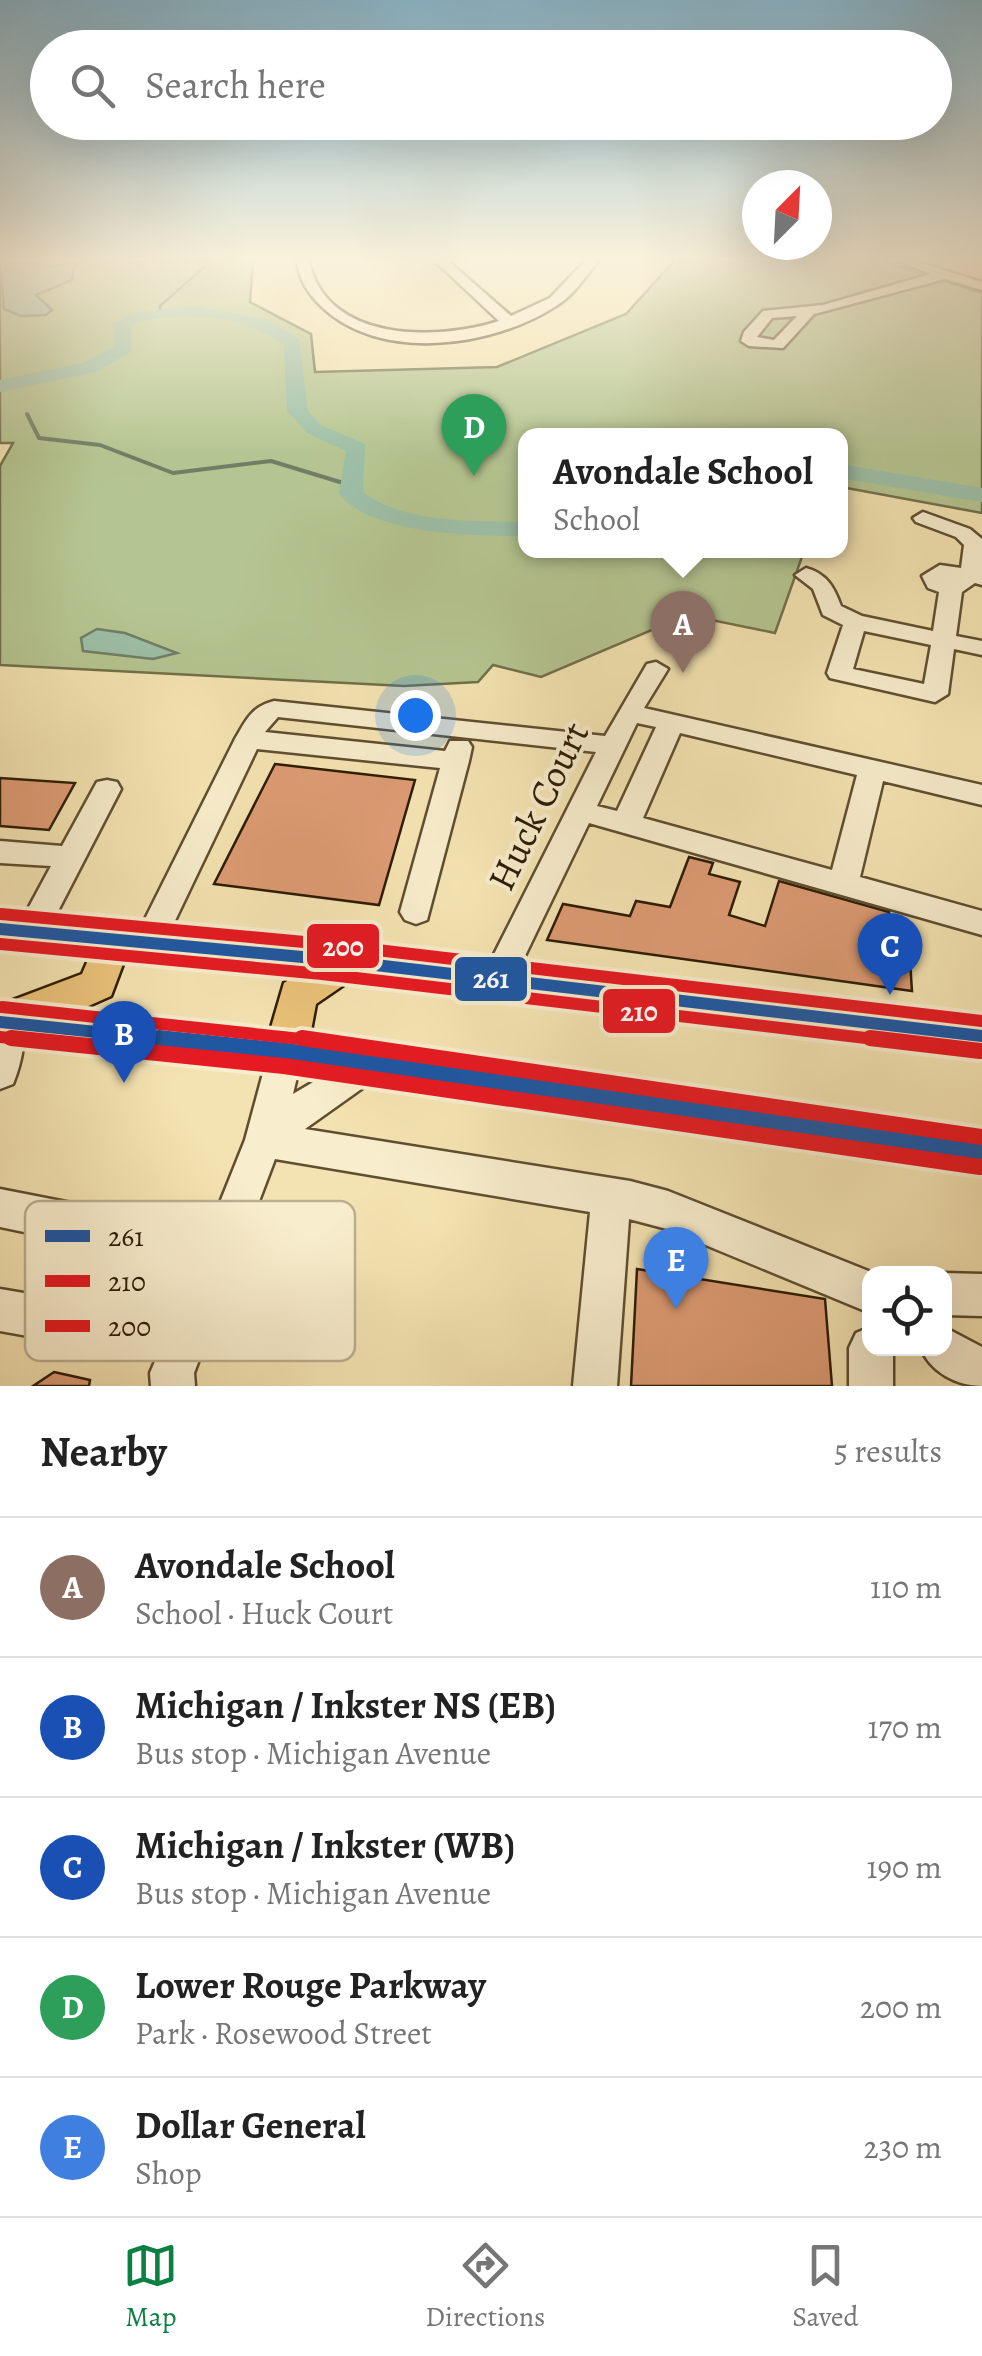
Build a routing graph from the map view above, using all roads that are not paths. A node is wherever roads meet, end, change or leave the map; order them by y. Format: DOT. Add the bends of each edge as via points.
graph roads {
  1 [pos="358,326"];
  2 [pos="481,326"];
  3 [pos="923,518"];
  4 [pos="806,575"];
  5 [pos="968,581"];
  6 [pos="855,622"];
  7 [pos="942,640"];
  8 [pos="982,648"];
  9 [pos="656,669"];
  10 [pos="628,713"];
  11 [pos="671,723"];
  12 [pos="464,728"];
  13 [pos="248,738"];
  14 [pos="613,745"];
  15 [pos="456,761"];
  16 [pos="872,770"];
  17 [pos="108,789"];
  18 [pos="982,795"];
  19 [pos="580,811"];
  20 [pos="626,824"];
  21 [pos="0,852"];
  22 [pos="72,857"];
  23 [pos="843,884"];
  24 [pos="416,912"];
  25 [pos="982,923"];
  26 [pos="16,930"];
  27 [pos="77,934"];
  28 [pos="150,941"];
  29 [pos="347,962"];
  30 [pos="497,980"];
  31 [pos="2,1025"];
  32 [pos="982,1036"];
  33 [pos="286,1051"];
  34 [pos="369,1064"];
  35 [pos="0,1074"];
  36 [pos="264,1140"];
  37 [pos="982,1152"];
  38 [pos="611,1197"];
  39 [pos="240,1201"];
  40 [pos="0,1208"];
  41 [pos="25,1213"];
  42 [pos="862,1289"];
  43 [pos="952,1294"];
  44 [pos="982,1295"];
  45 [pos="0,1310"];
  46 [pos="25,1314"];
  47 [pos="952,1354"];
  48 [pos="871,1356"];
  49 [pos="177,1361"];
  50 [pos="982,1372"];
  51 [pos="174,1386"];
  52 [pos="595,1386"];
  53 [pos="871,1386"];
  1 -- 2 [label="street" via="424,338"];
  3 -- 5 [label="street" via="974,540"];
  4 -- 6 [label="street" via="823,586 831,610"];
  5 -- 7 [label="street"];
  6 -- 7 [label="street"];
  6 -- 7 [label="street" via="839,673 934,694"];
  7 -- 8 [label="street"];
  9 -- 10 [label="street, Huck Court"];
  10 -- 11 [label="street"];
  10 -- 14 [label="street, Huck Court"];
  11 -- 16 [label="street"];
  11 -- 20 [label="street"];
  12 -- 13 [label="street" via="274,709 258,718"];
  12 -- 14 [label="street"];
  12 -- 15 [label="street"];
  13 -- 15 [label="street"];
  13 -- 28 [label="street"];
  14 -- 19 [label="street, Huck Court"];
  15 -- 24 [label="street"];
  16 -- 18 [label="street"];
  16 -- 23 [label="street"];
  17 -- 22 [label="street"];
  19 -- 20 [label="street"];
  19 -- 30 [label="street, Huck Court"];
  20 -- 23 [label="street"];
  21 -- 22 [label="street"];
  22 -- 26 [label="street"];
  23 -- 25 [label="street"];
  26 -- 27 [label="main road"];
  27 -- 28 [label="main road"];
  27 -- 31 [label="main road" via="108,959 96,984"];
  28 -- 29 [label="main road"];
  29 -- 30 [label="main road"];
  29 -- 33 [label="main road" via="298,995"];
  30 -- 32 [label="main road"];
  31 -- 33 [label="main road"];
  31 -- 35 [label="street"];
  33 -- 34 [label="main road"];
  33 -- 36 [label="street"];
  34 -- 36 [label="street"];
  34 -- 37 [label="main road"];
  36 -- 38 [label="street"];
  36 -- 39 [label="street"];
  38 -- 42 [label="street" via="668,1210"];
  38 -- 52 [label="street"];
  40 -- 41 [label="street"];
  43 -- 44 [label="street"];
  45 -- 46 [label="street"];
  47 -- 50 [label="street"];
  48 -- 53 [label="street"];
  49 -- 51 [label="street"];
}
